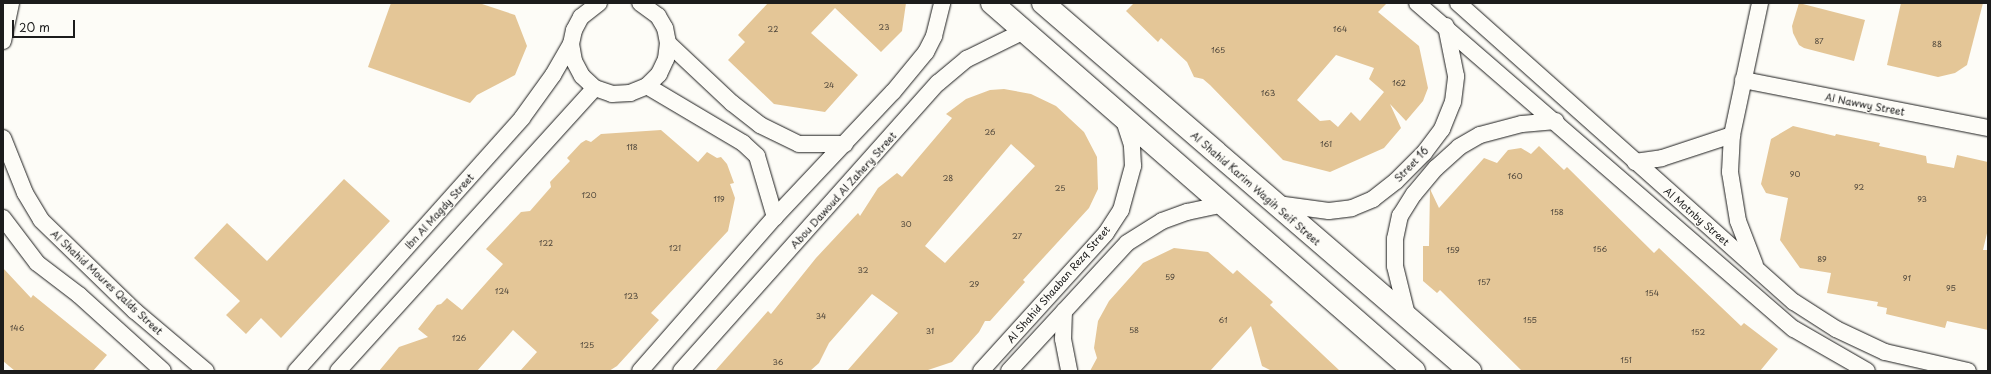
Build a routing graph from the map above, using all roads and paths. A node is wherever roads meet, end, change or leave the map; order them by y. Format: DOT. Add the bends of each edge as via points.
graph roads {
  1 [pos="11,3"];
  2 [pos="942,3"];
  3 [pos="992,3"];
  4 [pos="1043,3"];
  5 [pos="1417,3"];
  6 [pos="1458,3"];
  7 [pos="1760,3"];
  8 [pos="594,4"];
  9 [pos="644,4"];
  10 [pos="1446,26"];
  11 [pos="1024,32"];
  12 [pos="3,41"];
  13 [pos="668,43"];
  14 [pos="572,44"];
  15 [pos="1743,80"];
  16 [pos="647,86"];
  17 [pos="595,88"];
  18 [pos="1124,121"];
  19 [pos="1556,121"];
  20 [pos="1988,128"];
  21 [pos="1732,135"];
  22 [pos="3,138"];
  23 [pos="845,144"];
  24 [pos="1635,162"];
  25 [pos="1274,203"];
  26 [pos="1224,204"];
  27 [pos="775,217"];
  28 [pos="3,218"];
  29 [pos="1757,269"];
  30 [pos="1064,311"];
  31 [pos="1408,319"];
  32 [pos="997,353"];
  33 [pos="1012,368"];
  34 [pos="163,371"];
  35 [pos="206,371"];
  36 [pos="296,371"];
  37 [pos="338,371"];
  38 [pos="640,371"];
  39 [pos="681,371"];
  40 [pos="981,371"];
  41 [pos="1069,371"];
  42 [pos="1414,371"];
  43 [pos="1470,371"];
  44 [pos="1867,371"];
  45 [pos="1968,371"];
  1 -- 12 [label="street"];
  2 -- 23 [label="street" via="934,36 926,52"];
  3 -- 11 [label="street"];
  4 -- 25 [label="street, Al Shahid Karim Wagih Seif Street"];
  5 -- 10 [label="street"];
  6 -- 24 [label="street, Al Motnby Street"];
  7 -- 15 [label="street"];
  8 -- 14 [label="street, Ibn Al Magdy Street" via="581,17"];
  9 -- 13 [label="street" via="658,16 665,28"];
  10 -- 19 [label="street"];
  10 -- 25 [label="street, Street 16" via="1456,76 1453,102 1442,129 1424,153 1396,181 1373,199 1352,208 1329,212"];
  11 -- 18 [label="street"];
  11 -- 39 [label="street, Abou Dawoud Al Zahery Street" via="967,59 938,83"];
  13 -- 16 [label="street" via="666,59 659,74"];
  13 -- 23 [label="street" via="732,103 760,125 799,144"];
  14 -- 17 [label="street" via="574,61 582,76"];
  14 -- 36 [label="street, Ibn Al Magdy Street" via="522,118"];
  15 -- 20 [label="street, Al Nawwy Street"];
  15 -- 21 [label="street"];
  16 -- 17 [label="street" via="630,93 612,94"];
  16 -- 27 [label="street" via="743,142 756,156"];
  17 -- 37 [label="street"];
  18 -- 26 [label="street"];
  18 -- 32 [label="street, Al Shahid Shaaban Rezq Street" via="1132,145 1133,166 1121,210 1106,233"];
  19 -- 31 [label="street, Street 16" via="1522,124 1480,135 1453,152 1414,194 1400,216 1395,239 1395,266"];
  19 -- 44 [label="street" via="1794,329"];
  21 -- 24 [label="street" via="1669,156"];
  21 -- 29 [label="street" via="1730,172 1733,197 1746,244"];
  22 -- 35 [label="street, Al Shahid Moures Qalds Street" via="24,193 41,220 135,311"];
  23 -- 27 [label="street"];
  24 -- 29 [label="street, Al Motnby Street"];
  25 -- 31 [label="street, Al Shahid Karim Wagih Seif Street"];
  26 -- 30 [label="street, Al Shahid Shaaban Rezq Street" via="1187,212 1143,231 1112,258"];
  26 -- 42 [label="street"];
  27 -- 38 [label="street"];
  28 -- 34 [label="street" via="37,263 79,295"];
  29 -- 45 [label="street, Al Motnby Street" via="1794,302 1859,340 1913,360"];
  30 -- 33 [label="street, Al Shahid Shaaban Rezq Street"];
  30 -- 41 [label="street" via="1063,339"];
  31 -- 43 [label="street, Al Shahid Karim Wagih Seif Street"];
  32 -- 33 [label="street"];
  32 -- 40 [label="street, Al Shahid Shaaban Rezq Street"];
}
